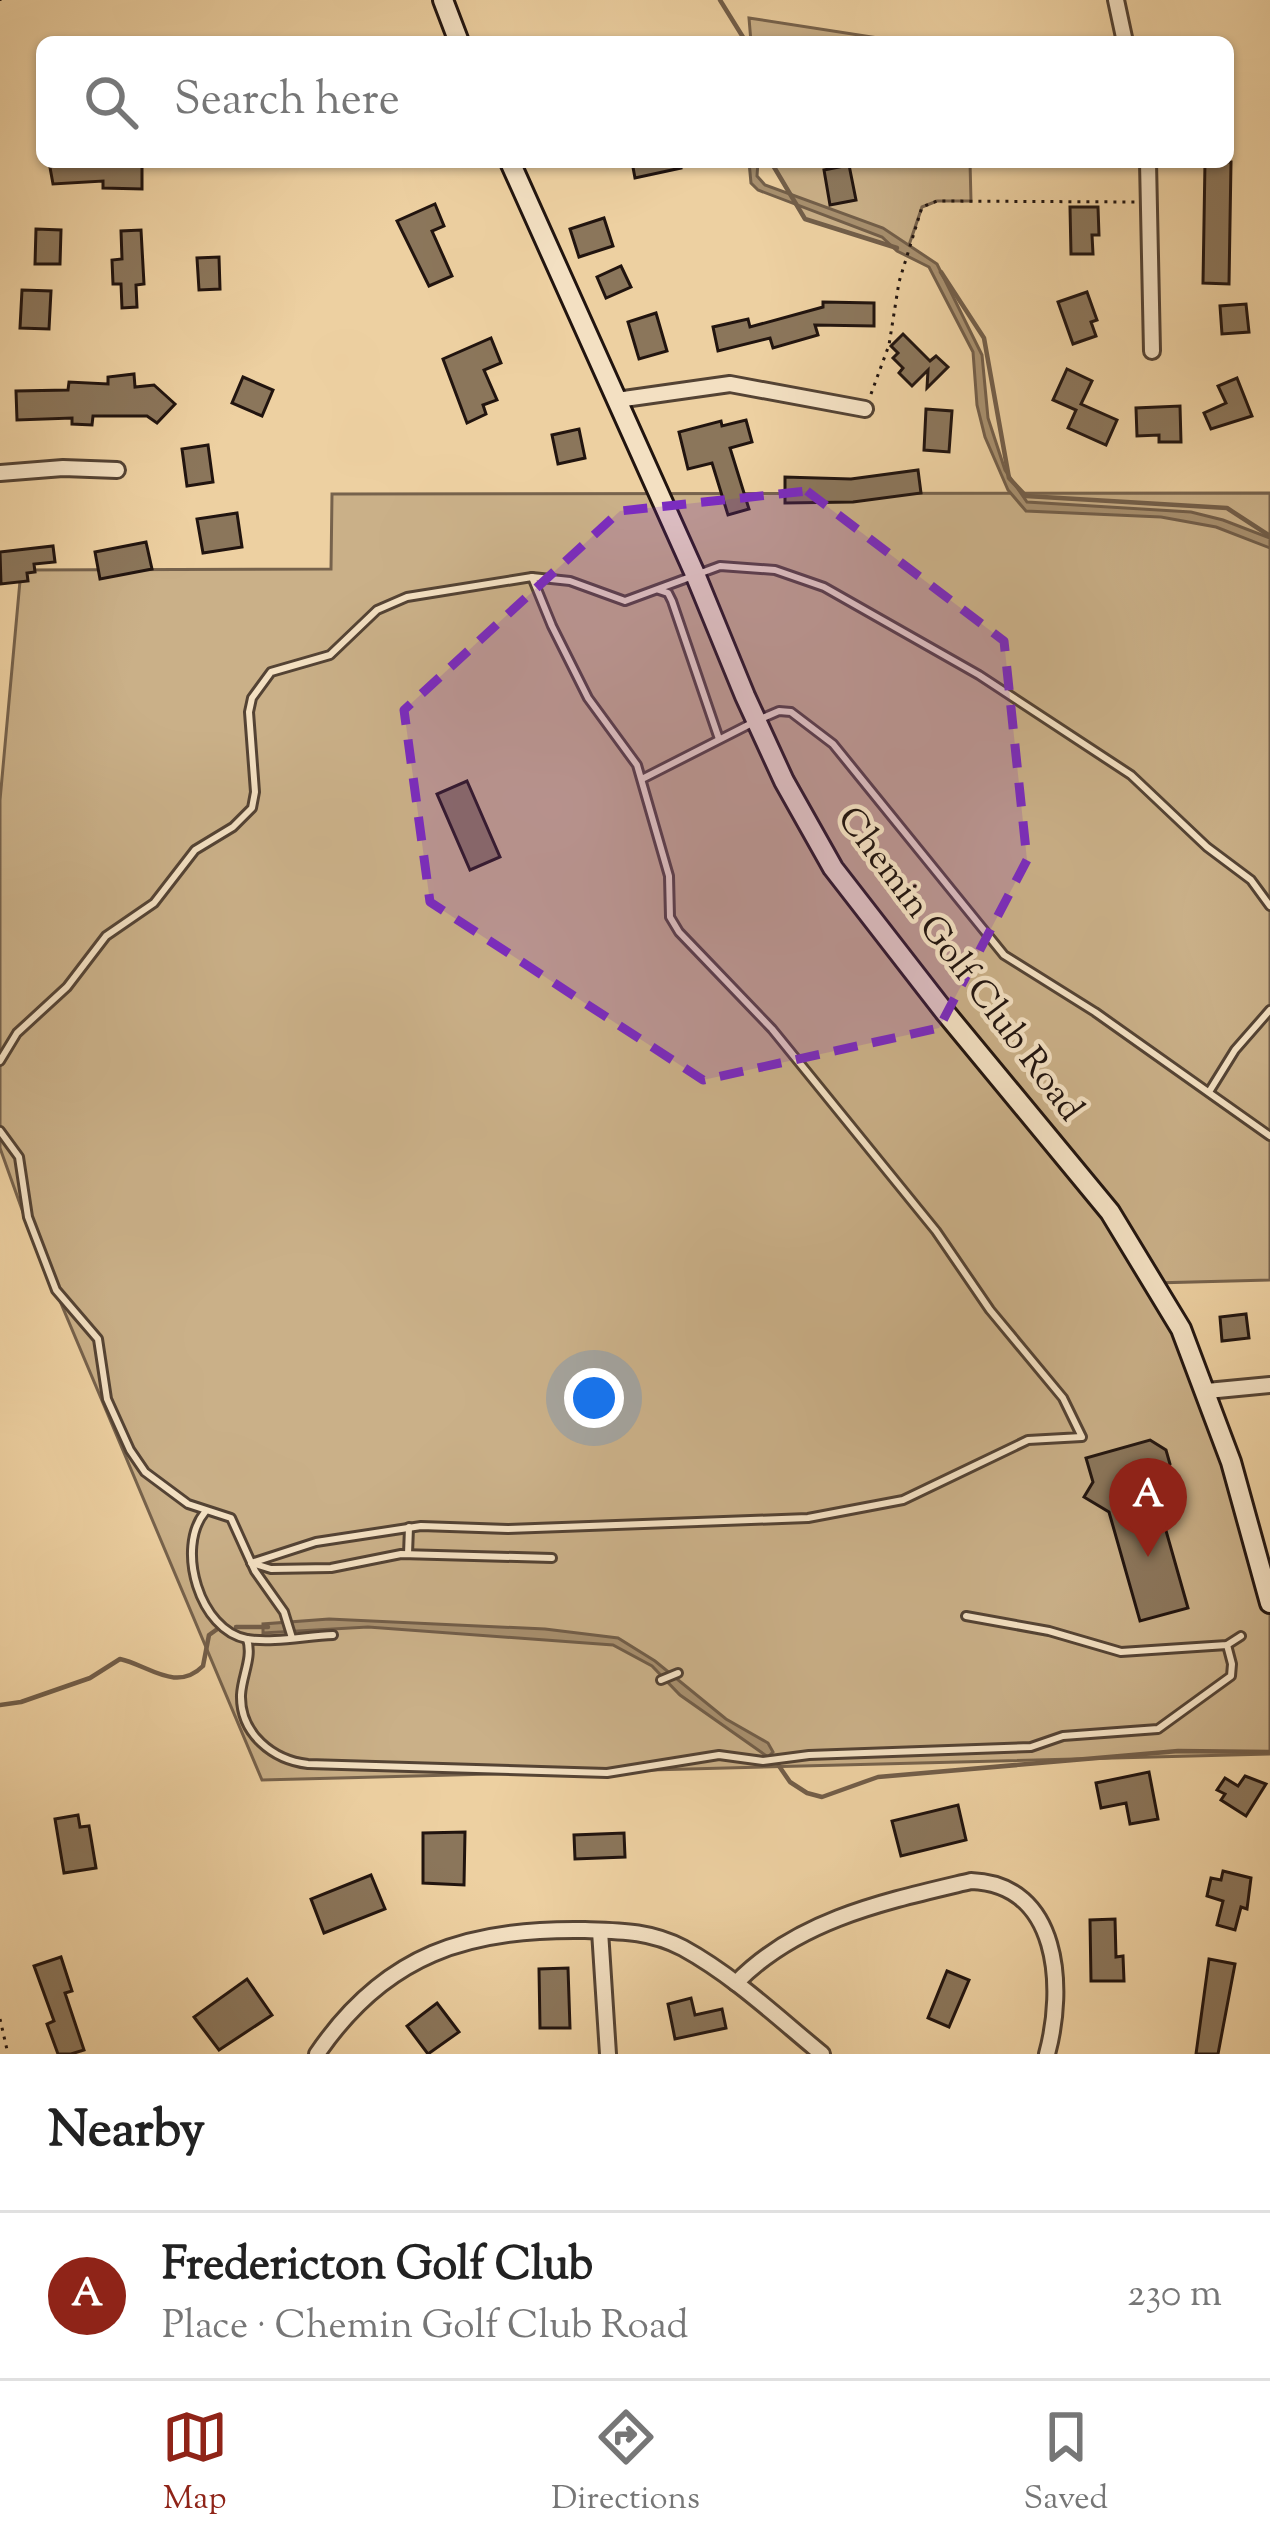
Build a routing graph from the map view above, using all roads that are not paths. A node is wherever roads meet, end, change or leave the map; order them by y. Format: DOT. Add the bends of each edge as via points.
graph roads {
  1 [pos="443,0"];
  2 [pos="1116,0"];
  3 [pos="457,36"];
  4 [pos="1124,36"];
  5 [pos="513,168"];
  6 [pos="1148,168"];
  7 [pos="1152,351"];
  8 [pos="617,400"];
  9 [pos="865,409"];
  10 [pos="117,470"];
  11 [pos="0,473"];
  12 [pos="695,574"];
  13 [pos="532,577"];
  14 [pos="659,590"];
  15 [pos="757,721"];
  16 [pos="719,739"];
  17 [pos="640,780"];
  18 [pos="1270,905"];
  19 [pos="1270,1010"];
  20 [pos="0,1061"];
  21 [pos="1209,1092"];
  22 [pos="0,1131"];
  23 [pos="1270,1136"];
  24 [pos="1270,1384"];
  25 [pos="1207,1390"];
  26 [pos="205,1512"];
  27 [pos="409,1528"];
  28 [pos="408,1555"];
  29 [pos="552,1558"];
  30 [pos="251,1563"];
  31 [pos="1270,1601"];
  32 [pos="966,1616"];
  33 [pos="292,1636"];
  34 [pos="333,1636"];
  35 [pos="1241,1636"];
  36 [pos="247,1639"];
  37 [pos="1227,1645"];
  38 [pos="678,1672"];
  39 [pos="662,1680"];
  40 [pos="600,1931"];
  41 [pos="736,1983"];
  42 [pos="317,2054"];
  43 [pos="608,2054"];
  44 [pos="821,2054"];
  45 [pos="1047,2054"];
  1 -- 3 [label="street"];
  2 -- 4 [label="street"];
  5 -- 8 [label="street, Chemin Golf Club Road"];
  6 -- 7 [label="street"];
  8 -- 9 [label="street" via="730,384"];
  8 -- 12 [label="street, Chemin Golf Club Road"];
  10 -- 11 [label="street"];
  12 -- 14 [label="lane"];
  12 -- 15 [label="street, Chemin Golf Club Road"];
  12 -- 18 [label="lane" via="720,566 775,570 902,629 1131,775"];
  13 -- 14 [label="lane" via="570,581 617,600"];
  13 -- 17 [label="lane" via="568,662"];
  13 -- 20 [label="lane" via="393,602 330,655 271,672 248,712 252,808 195,850 154,903 106,936"];
  14 -- 16 [label="lane" via="672,601"];
  15 -- 16 [label="lane"];
  15 -- 21 [label="lane" via="785,711 822,733 1004,955"];
  15 -- 25 [label="street, Chemin Golf Club Road" via="833,868 1110,1212 1181,1329"];
  16 -- 17 [label="lane"];
  17 -- 27 [label="lane" via="679,932 772,1029 936,1231 1064,1399 1082,1437 1028,1440 903,1500 824,1516"];
  19 -- 21 [label="lane"];
  21 -- 23 [label="lane"];
  22 -- 26 [label="lane" via="19,1156 28,1217 56,1290 98,1339 107,1399 130,1450 145,1472"];
  24 -- 25 [label="street"];
  25 -- 31 [label="street, Chemin Golf Club Road"];
  26 -- 30 [label="lane" via="231,1518"];
  26 -- 36 [label="lane" via="191,1534 197,1589 225,1626"];
  27 -- 28 [label="lane"];
  27 -- 30 [label="lane" via="316,1542"];
  28 -- 29 [label="lane"];
  28 -- 30 [label="lane" via="332,1568"];
  30 -- 33 [label="lane"];
  32 -- 37 [label="lane" via="1120,1652"];
  33 -- 34 [label="lane"];
  33 -- 36 [label="lane"];
  35 -- 37 [label="lane"];
  36 -- 37 [label="lane" via="244,1714 281,1758 608,1774 707,1756 763,1761 1031,1747 1073,1735 1148,1732 1231,1676"];
  38 -- 39 [label="lane"];
  40 -- 41 [label="street" via="628,1929 681,1947"];
  40 -- 42 [label="street" via="497,1934 424,1956 392,1973"];
  40 -- 43 [label="street"];
  41 -- 44 [label="street"];
  41 -- 45 [label="street" via="758,1960 824,1922 993,1881 1029,1904 1050,1946 1057,2003"];
}
